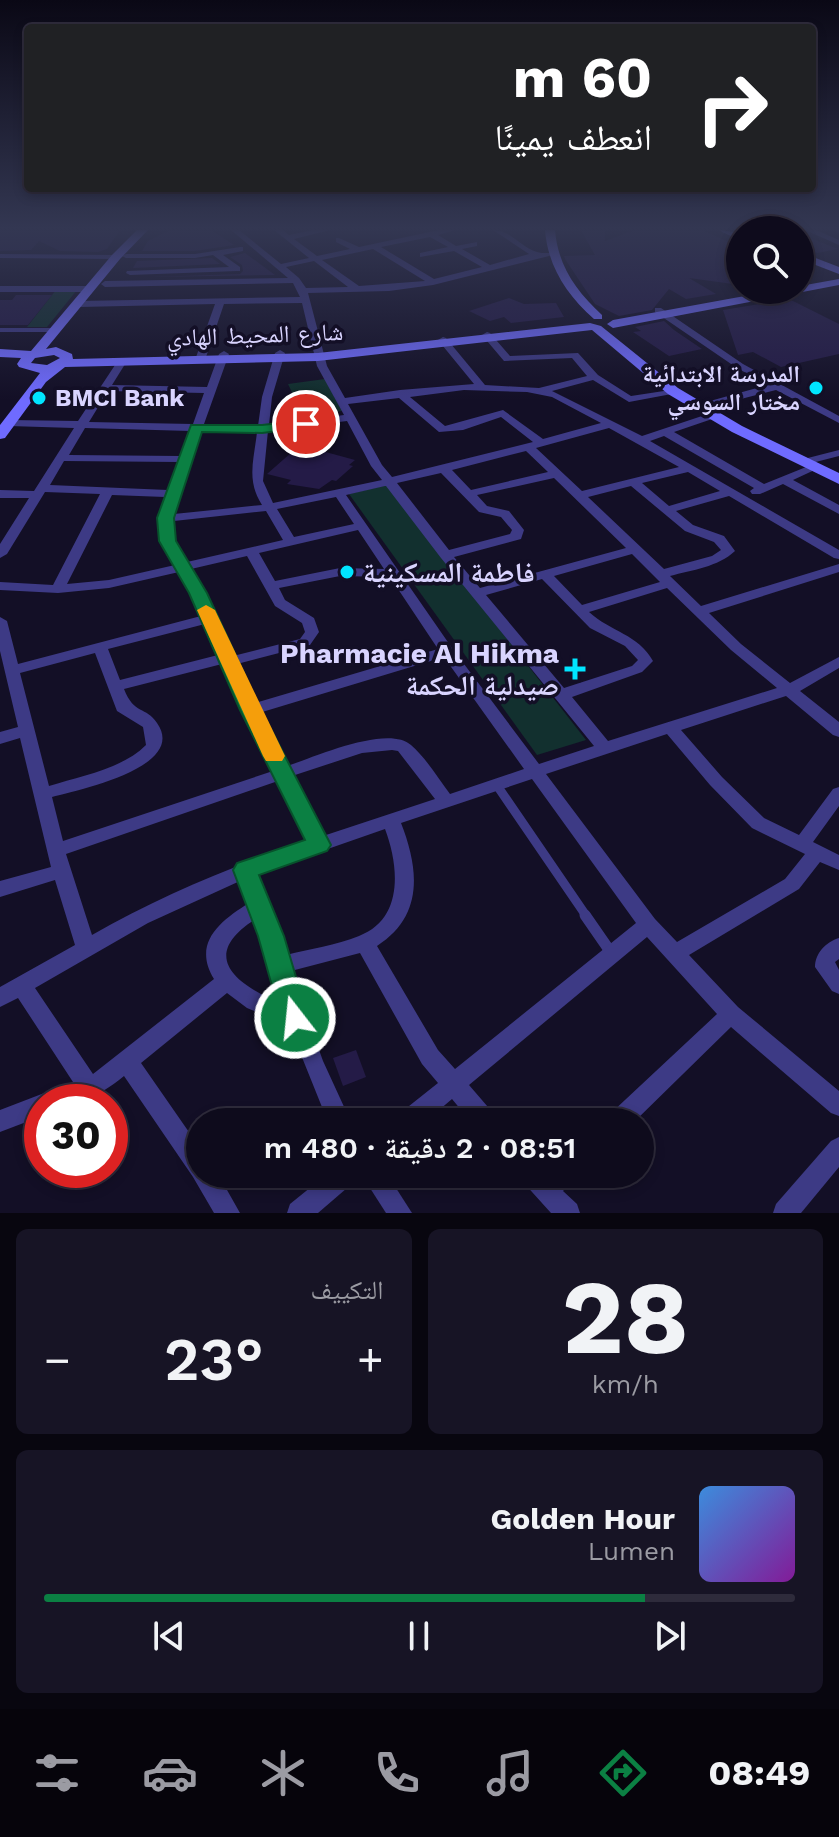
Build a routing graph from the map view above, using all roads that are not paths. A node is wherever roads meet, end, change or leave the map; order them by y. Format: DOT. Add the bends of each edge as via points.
graph roads {
  1 [pos="92,287"];
  2 [pos="102,287"];
  3 [pos="299,287"];
  4 [pos="354,287"];
  5 [pos="390,287"];
  6 [pos="561,287"];
  7 [pos="814,288"];
  8 [pos="0,289"];
  9 [pos="90,289"];
  10 [pos="839,289"];
  11 [pos="358,290"];
  12 [pos="303,296"];
  13 [pos="726,298"];
  14 [pos="726,300"];
  15 [pos="221,301"];
  16 [pos="85,304"];
  17 [pos="662,312"];
  18 [pos="598,323"];
  19 [pos="0,330"];
  20 [pos="57,330"];
  21 [pos="488,337"];
  22 [pos="445,342"];
  23 [pos="318,354"];
  24 [pos="0,356"];
  25 [pos="279,356"];
  26 [pos="202,357"];
  27 [pos="223,357"];
  28 [pos="30,359"];
  29 [pos="62,360"];
  30 [pos="122,361"];
  31 [pos="594,377"];
  32 [pos="481,386"];
  33 [pos="777,386"];
  34 [pos="103,388"];
  35 [pos="210,390"];
  36 [pos="541,391"];
  37 [pos="673,391"];
  38 [pos="400,393"];
  39 [pos="340,402"];
  40 [pos="714,409"];
  41 [pos="349,418"];
  42 [pos="839,420"];
  43 [pos="3,424"];
  44 [pos="611,424"];
  45 [pos="81,425"];
  46 [pos="196,428"];
  47 [pos="262,429"];
  48 [pos="665,432"];
  49 [pos="641,440"];
  50 [pos="535,445"];
  51 [pos="839,453"];
  52 [pos="59,458"];
  53 [pos="184,459"];
  54 [pos="812,463"];
  55 [pos="443,468"];
  56 [pos="689,468"];
  57 [pos="839,468"];
  58 [pos="556,474"];
  59 [pos="783,479"];
  60 [pos="839,479"];
  61 [pos="388,482"];
  62 [pos="633,482"];
  63 [pos="763,488"];
  64 [pos="39,491"];
  65 [pos="108,491"];
  66 [pos="339,493"];
  67 [pos="0,494"];
  68 [pos="172,494"];
  69 [pos="467,494"];
  70 [pos="734,495"];
  71 [pos="578,496"];
  72 [pos="269,509"];
  73 [pos="667,510"];
  74 [pos="839,510"];
  75 [pos="165,518"];
  76 [pos="360,526"];
  77 [pos="291,542"];
  78 [pos="636,549"];
  79 [pos="251,551"];
  80 [pos="0,554"];
  81 [pos="446,555"];
  82 [pos="839,555"];
  83 [pos="180,566"];
  84 [pos="839,568"];
  85 [pos="393,573"];
  86 [pos="544,574"];
  87 [pos="666,578"];
  88 [pos="0,586"];
  89 [pos="270,586"];
  90 [pos="58,589"];
  91 [pos="477,593"];
  92 [pos="581,610"];
  93 [pos="699,611"];
  94 [pos="210,618"];
  95 [pos="0,621"];
  96 [pos="100,647"];
  97 [pos="447,651"];
  98 [pos="227,660"];
  99 [pos="837,665"];
  100 [pos="12,670"];
  101 [pos="115,686"];
  102 [pos="791,689"];
  103 [pos="561,695"];
  104 [pos="250,710"];
  105 [pos="670,727"];
  106 [pos="25,731"];
  107 [pos="839,731"];
  108 [pos="0,738"];
  109 [pos="605,748"];
  110 [pos="536,771"];
  111 [pos="282,774"];
  112 [pos="496,784"];
  113 [pos="839,793"];
  114 [pos="42,794"];
  115 [pos="447,802"];
  116 [pos="391,820"];
  117 [pos="319,845"];
  118 [pos="810,848"];
  119 [pos="56,850"];
  120 [pos="839,863"];
  121 [pos="245,870"];
  122 [pos="61,871"];
  123 [pos="0,889"];
  124 [pos="260,906"];
  125 [pos="648,925"];
  126 [pos="365,943"];
  127 [pos="839,946"];
  128 [pos="86,948"];
  129 [pos="674,954"];
  130 [pos="613,955"];
  131 [pos="280,965"];
  132 [pos="228,980"];
  133 [pos="21,985"];
  134 [pos="839,985"];
  135 [pos="0,998"];
  136 [pos="731,1014"];
  137 [pos="295,1018"];
  138 [pos="127,1061"];
  139 [pos="87,1084"];
  140 [pos="93,1084"];
  141 [pos="453,1084"];
  142 [pos="836,1097"];
  143 [pos="334,1108"];
  144 [pos="424,1108"];
  145 [pos="474,1108"];
  146 [pos="633,1108"];
  147 [pos="24,1112"];
  148 [pos="0,1121"];
  149 [pos="186,1147"];
  150 [pos="839,1149"];
  151 [pos="213,1188"];
  152 [pos="329,1188"];
  153 [pos="383,1188"];
  154 [pos="552,1188"];
  155 [pos="228,1213"];
  156 [pos="299,1213"];
  157 [pos="400,1213"];
  158 [pos="568,1213"];
  159 [pos="785,1213"];
  1 -- 9 [label="street"];
  2 -- 16 [label="street"];
  3 -- 12 [label="street"];
  4 -- 11 [label="street"];
  5 -- 11 [label="street"];
  6 -- 18 [label="street"];
  7 -- 10 [label="street"];
  8 -- 9 [label="street"];
  9 -- 16 [label="street"];
  11 -- 12 [label="street"];
  12 -- 15 [label="street"];
  12 -- 23 [label="street"];
  13 -- 17 [label="street, شارع المحيط الهادي"];
  14 -- 17 [label="street, شارع المحيط الهادي"];
  15 -- 16 [label="street"];
  15 -- 26 [label="street"];
  16 -- 20 [label="street"];
  16 -- 29 [label="street" via="63,342"];
  17 -- 18 [label="street, شارع المحيط الهادي"];
  17 -- 33 [label="street"];
  18 -- 21 [label="street, شارع المحيط الهادي"];
  18 -- 37 [label="street"];
  18 -- 40 [label="street"];
  19 -- 20 [label="lane"];
  20 -- 28 [label="street"];
  21 -- 22 [label="street, شارع المحيط الهادي"];
  21 -- 31 [label="street" via="503,357 512,360 575,355"];
  22 -- 23 [label="street, شارع المحيط الهادي"];
  22 -- 32 [label="street"];
  23 -- 25 [label="street, شارع المحيط الهادي"];
  23 -- 39 [label="street"];
  24 -- 28 [label="street"];
  25 -- 27 [label="street, شارع المحيط الهادي"];
  25 -- 47 [label="street"];
  26 -- 27 [label="street, شارع المحيط الهادي"];
  26 -- 29 [label="street, شارع المحيط الهادي"];
  26 -- 30 [label="street, شارع المحيط الهادي"];
  27 -- 35 [label="street"];
  28 -- 29 [label="street"];
  28 -- 43 [label="street" via="30,375"];
  29 -- 30 [label="street, شارع المحيط الهادي"];
  29 -- 43 [label="street"];
  30 -- 34 [label="street"];
  31 -- 36 [label="street"];
  31 -- 37 [label="street" via="632,400"];
  32 -- 36 [label="street"];
  32 -- 38 [label="street"];
  33 -- 40 [label="street"];
  33 -- 42 [label="street"];
  34 -- 35 [label="street"];
  34 -- 45 [label="street"];
  35 -- 46 [label="street"];
  36 -- 44 [label="street"];
  37 -- 40 [label="street"];
  38 -- 39 [label="street"];
  38 -- 50 [label="street" via="443,430 503,413"];
  39 -- 41 [label="street"];
  40 -- 48 [label="street"];
  40 -- 54 [label="street"];
  41 -- 47 [label="street"];
  41 -- 61 [label="street"];
  43 -- 45 [label="street"];
  44 -- 49 [label="street"];
  44 -- 50 [label="street"];
  45 -- 46 [label="street"];
  45 -- 52 [label="street"];
  46 -- 47 [label="street"];
  46 -- 53 [label="street"];
  47 -- 72 [label="street" via="257,481"];
  48 -- 49 [label="street"];
  48 -- 63 [label="street"];
  49 -- 56 [label="street"];
  50 -- 55 [label="street"];
  50 -- 58 [label="street"];
  51 -- 54 [label="street"];
  52 -- 53 [label="street"];
  52 -- 64 [label="street"];
  53 -- 68 [label="street"];
  54 -- 57 [label="street"];
  54 -- 59 [label="street"];
  54 -- 60 [label="street"];
  55 -- 61 [label="street"];
  55 -- 69 [label="street"];
  56 -- 62 [label="street"];
  56 -- 70 [label="street"];
  58 -- 69 [label="street"];
  58 -- 71 [label="street"];
  59 -- 63 [label="street"];
  59 -- 74 [label="street"];
  61 -- 66 [label="street"];
  61 -- 81 [label="street"];
  62 -- 71 [label="street"];
  62 -- 73 [label="street"];
  63 -- 70 [label="street"];
  64 -- 65 [label="street"];
  64 -- 67 [label="street"];
  64 -- 80 [label="street"];
  65 -- 68 [label="street"];
  65 -- 90 [label="street"];
  66 -- 72 [label="street"];
  66 -- 76 [label="street"];
  68 -- 75 [label="street"];
  69 -- 81 [label="street" via="483,509 510,519 518,533"];
  70 -- 73 [label="street"];
  70 -- 82 [label="street"];
  71 -- 78 [label="street"];
  72 -- 75 [label="street"];
  72 -- 77 [label="street"];
  73 -- 87 [label="street" via="689,528 719,539 728,551"];
  75 -- 83 [label="street"];
  76 -- 77 [label="street"];
  76 -- 85 [label="street"];
  77 -- 79 [label="street"];
  78 -- 86 [label="street"];
  78 -- 87 [label="street"];
  79 -- 83 [label="street"];
  79 -- 89 [label="street"];
  81 -- 91 [label="street"];
  83 -- 90 [label="street" via="109,584"];
  83 -- 94 [label="street"];
  84 -- 93 [label="street"];
  85 -- 89 [label="street" via="340,572"];
  85 -- 97 [label="street"];
  86 -- 91 [label="street"];
  86 -- 92 [label="street"];
  87 -- 92 [label="street"];
  87 -- 93 [label="street"];
  88 -- 90 [label="street"];
  89 -- 98 [label="street" via="285,608 309,621 310,637"];
  91 -- 103 [label="street"];
  92 -- 103 [label="street" via="603,631 627,639 646,661 637,669"];
  93 -- 102 [label="street" via="759,668"];
  94 -- 96 [label="street"];
  94 -- 98 [label="street"];
  95 -- 100 [label="street"];
  96 -- 100 [label="street"];
  96 -- 101 [label="street"];
  97 -- 104 [label="street"];
  97 -- 110 [label="street"];
  98 -- 101 [label="street"];
  98 -- 104 [label="street"];
  99 -- 102 [label="street"];
  100 -- 106 [label="street"];
  101 -- 114 [label="street" via="123,707 150,724 153,749 131,764"];
  102 -- 105 [label="street"];
  102 -- 107 [label="street"];
  103 -- 109 [label="street"];
  104 -- 111 [label="street"];
  105 -- 109 [label="street"];
  105 -- 118 [label="street" via="749,815"];
  106 -- 108 [label="street"];
  106 -- 114 [label="street"];
  109 -- 110 [label="street"];
  110 -- 112 [label="street"];
  110 -- 125 [label="street"];
  111 -- 115 [label="street" via="361,747 392,744 411,754"];
  111 -- 117 [label="street"];
  111 -- 119 [label="street"];
  112 -- 115 [label="street"];
  112 -- 130 [label="lane"];
  113 -- 118 [label="street"];
  114 -- 119 [label="street"];
  115 -- 116 [label="street"];
  116 -- 117 [label="street"];
  116 -- 126 [label="street" via="406,866 403,898 395,921"];
  117 -- 121 [label="street"];
  118 -- 120 [label="street"];
  118 -- 129 [label="street" via="792,884"];
  119 -- 122 [label="street"];
  121 -- 124 [label="street"];
  121 -- 128 [label="street"];
  122 -- 123 [label="street"];
  122 -- 128 [label="street"];
  124 -- 131 [label="street"];
  124 -- 132 [label="street" via="218,941 216,953"];
  125 -- 129 [label="street"];
  125 -- 130 [label="street"];
  126 -- 131 [label="street"];
  126 -- 141 [label="street" via="430,1057"];
  127 -- 134 [label="street" via="825,959"];
  128 -- 133 [label="street"];
  129 -- 136 [label="street"];
  130 -- 141 [label="street"];
  131 -- 137 [label="street"];
  132 -- 137 [label="street" via="256,1003"];
  132 -- 138 [label="street"];
  133 -- 135 [label="street"];
  133 -- 139 [label="street"];
  136 -- 142 [label="street"];
  136 -- 146 [label="street"];
  137 -- 143 [label="street"];
  138 -- 140 [label="street"];
  138 -- 149 [label="street"];
  141 -- 144 [label="street"];
  141 -- 145 [label="street"];
  147 -- 148 [label="street"];
  150 -- 159 [label="street"];
  151 -- 155 [label="street"];
  152 -- 156 [label="street"];
  153 -- 157 [label="street"];
  154 -- 158 [label="street"];
}
